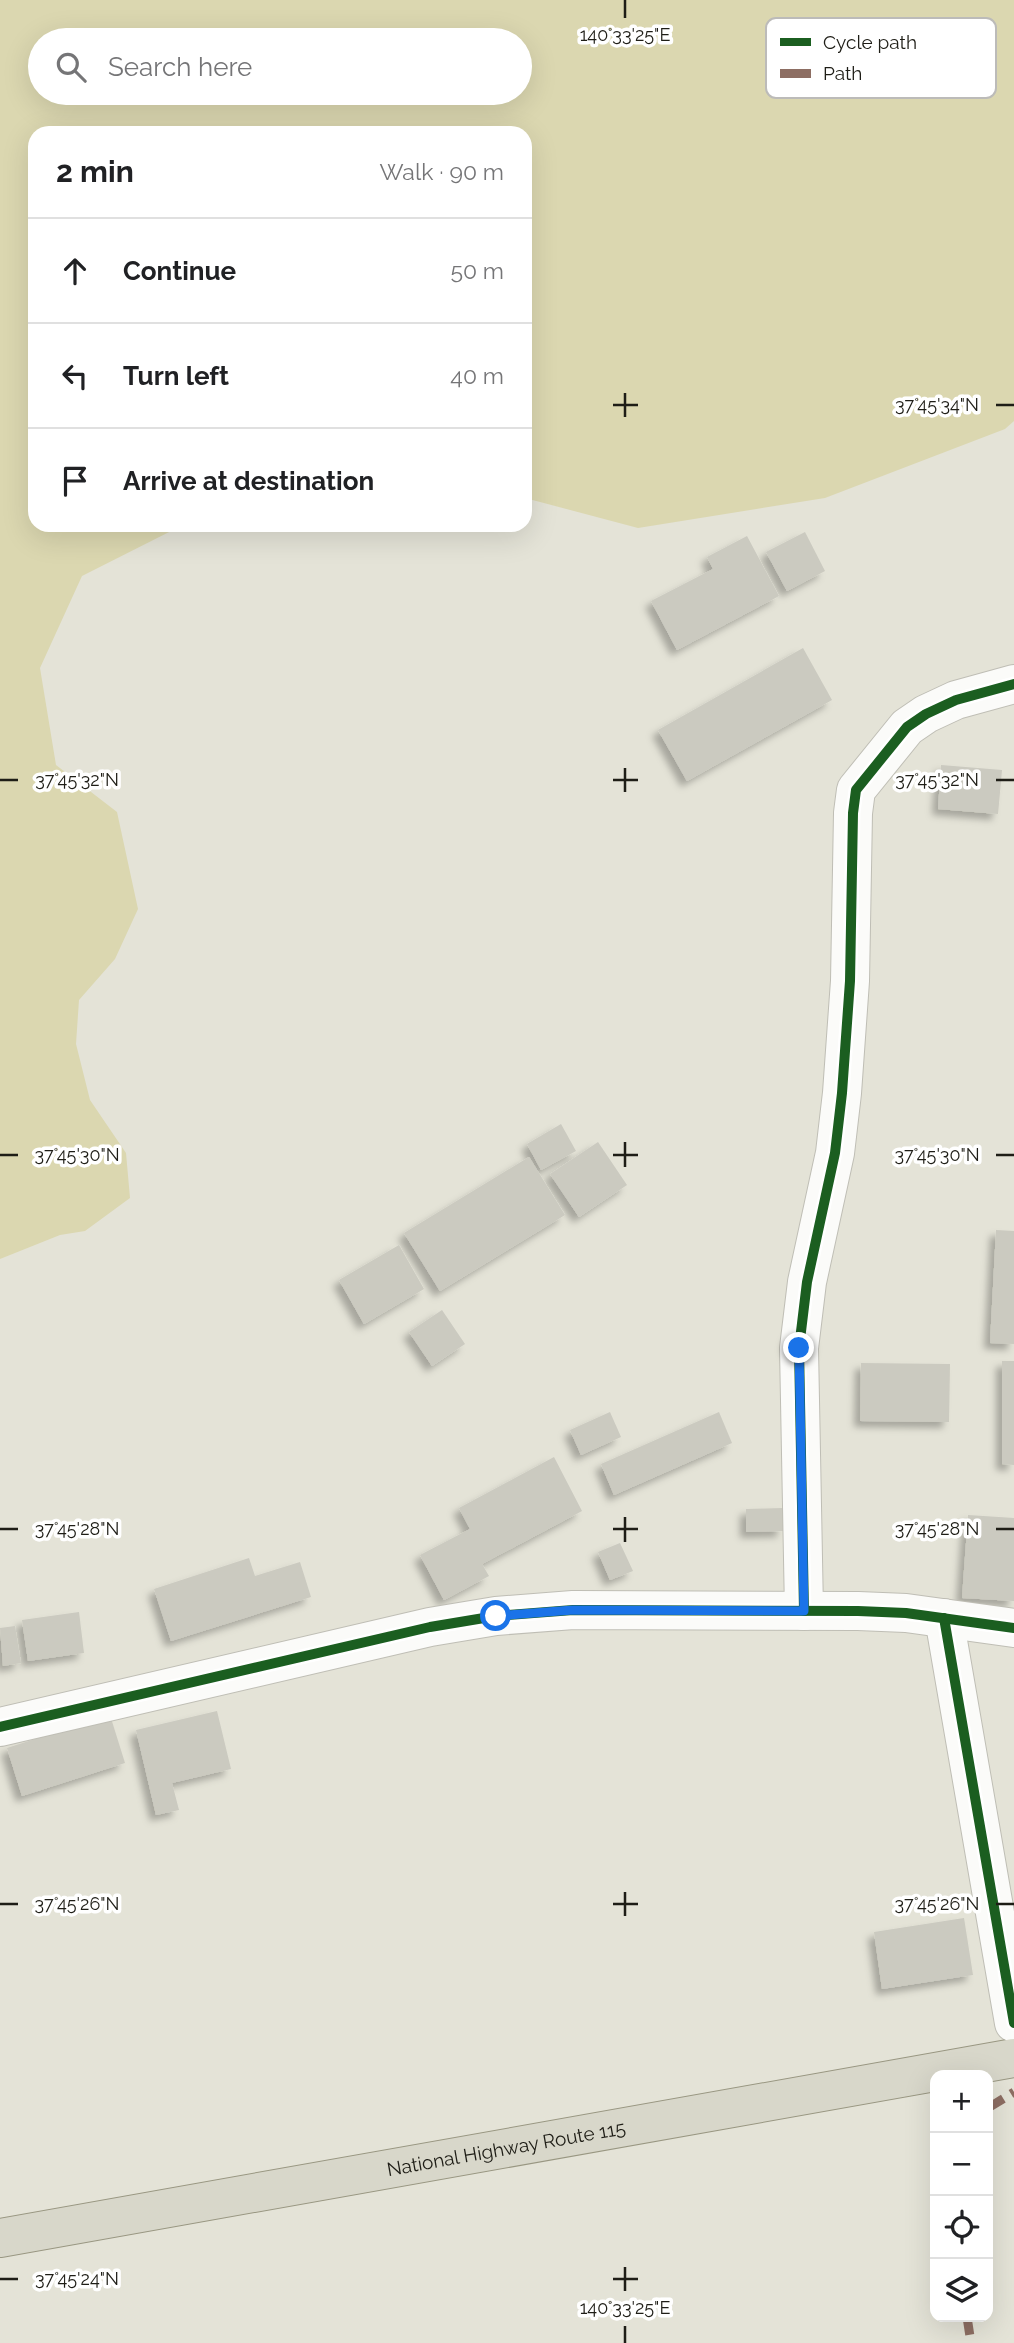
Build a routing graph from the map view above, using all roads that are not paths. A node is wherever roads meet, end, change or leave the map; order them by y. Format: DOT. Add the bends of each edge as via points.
graph roads {
  1 [pos="1014,684"];
  2 [pos="804,1611"];
  3 [pos="944,1618"];
  4 [pos="1014,1628"];
  5 [pos="0,1727"];
  6 [pos="1014,2023"];
  7 [pos="1014,2058"];
  8 [pos="0,2238"];
  1 -- 2 [label="street" via="956,700 926,714 907,727 856,790 842,1093 799,1348"];
  2 -- 3 [label="street"];
  2 -- 5 [label="street" via="573,1610 496,1616 430,1627"];
  3 -- 4 [label="street"];
  3 -- 6 [label="street"];
  7 -- 8 [label="highway, National Highway Route 115"];
}
